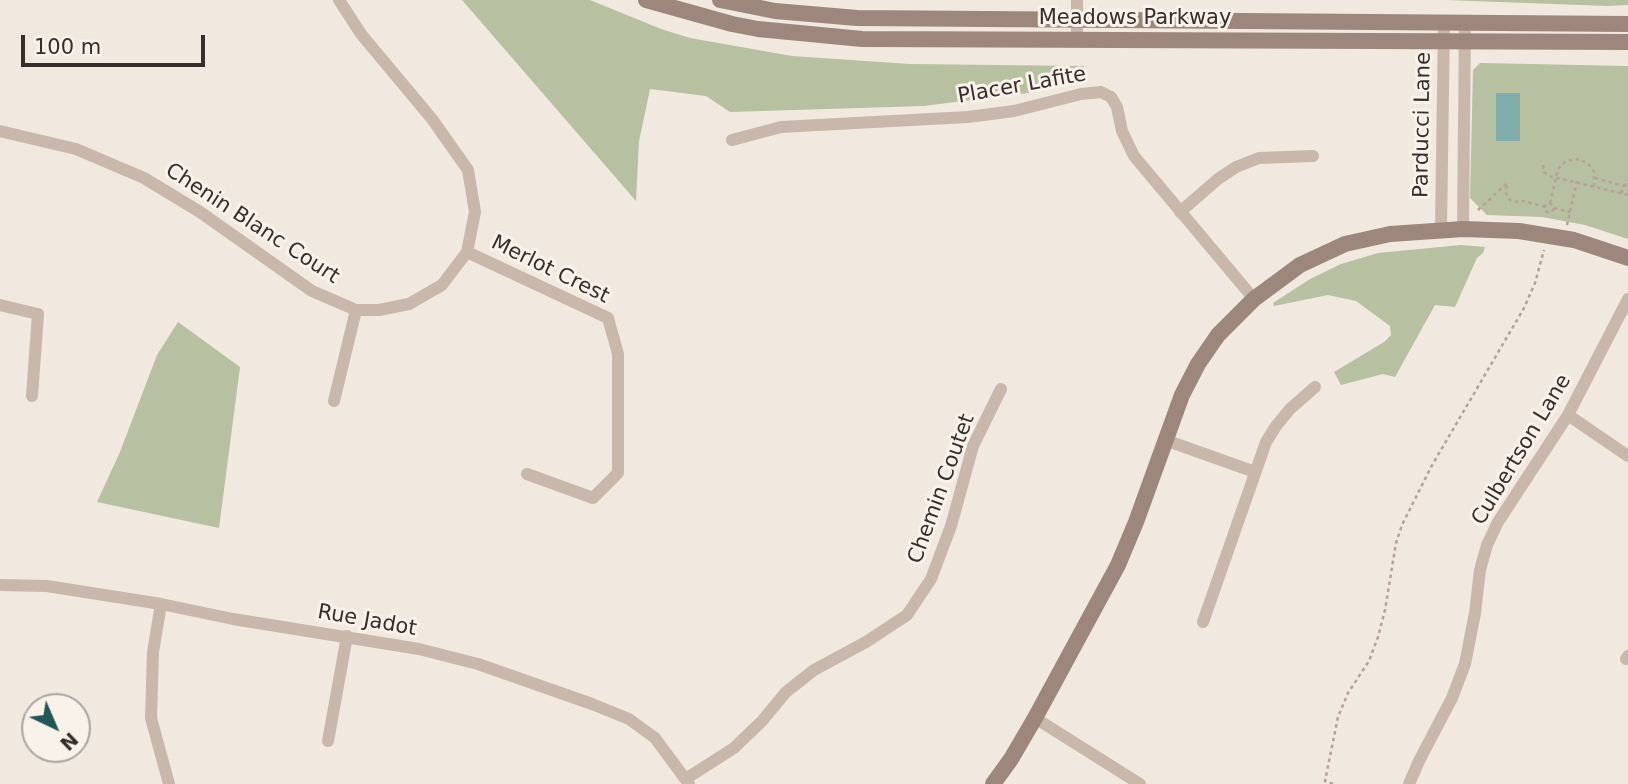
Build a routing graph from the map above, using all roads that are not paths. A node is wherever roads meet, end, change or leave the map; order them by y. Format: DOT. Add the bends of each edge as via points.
graph roads {
  1 [pos="339,0"];
  2 [pos="646,0"];
  3 [pos="720,0"];
  4 [pos="1077,0"];
  5 [pos="1078,21"];
  6 [pos="1444,22"];
  7 [pos="1465,22"];
  8 [pos="1628,24"];
  9 [pos="1077,40"];
  10 [pos="1443,41"];
  11 [pos="1465,41"];
  12 [pos="1628,42"];
  13 [pos="0,131"];
  14 [pos="732,141"];
  15 [pos="1312,156"];
  16 [pos="1180,212"];
  17 [pos="1441,229"];
  18 [pos="1463,229"];
  19 [pos="467,252"];
  20 [pos="1628,258"];
  21 [pos="1254,299"];
  22 [pos="1628,299"];
  23 [pos="0,305"];
  24 [pos="356,310"];
  25 [pos="1315,387"];
  26 [pos="1002,388"];
  27 [pos="32,396"];
  28 [pos="334,401"];
  29 [pos="1568,415"];
  30 [pos="1164,440"];
  31 [pos="1628,456"];
  32 [pos="1255,472"];
  33 [pos="527,474"];
  34 [pos="0,585"];
  35 [pos="161,604"];
  36 [pos="1203,622"];
  37 [pos="347,636"];
  38 [pos="1035,718"];
  39 [pos="328,741"];
  40 [pos="688,781"];
  41 [pos="169,784"];
  42 [pos="993,784"];
  43 [pos="1140,784"];
  44 [pos="1409,784"];
  1 -- 19 [label="street" via="468,170 474,212"];
  2 -- 9 [label="main road, Meadows Parkway" via="732,24 811,36"];
  3 -- 5 [label="main road, Meadows Parkway" via="845,18"];
  4 -- 5 [label="street"];
  5 -- 6 [label="main road, Meadows Parkway"];
  5 -- 9 [label="street"];
  6 -- 7 [label="main road, Meadows Parkway"];
  6 -- 10 [label="street, Parducci Lane"];
  7 -- 8 [label="main road, Meadows Parkway"];
  7 -- 11 [label="street, Parducci Lane"];
  9 -- 10 [label="main road, Meadows Parkway"];
  10 -- 11 [label="main road, Meadows Parkway"];
  10 -- 17 [label="street, Parducci Lane"];
  11 -- 12 [label="main road, Meadows Parkway"];
  11 -- 18 [label="street, Parducci Lane"];
  13 -- 24 [label="street, Chenin Blanc Court" via="76,149 145,178 312,290"];
  14 -- 16 [label="street, Placer Lafite" via="781,127 968,117 1101,92 1117,107 1134,156"];
  15 -- 16 [label="street" via="1259,158 1236,167"];
  16 -- 21 [label="street, Placer Lafite"];
  17 -- 18 [label="main road"];
  17 -- 21 [label="main road" via="1345,244 1300,265"];
  18 -- 20 [label="main road" via="1546,234"];
  19 -- 24 [label="street, Chenin Blanc Court" via="442,285 409,304"];
  19 -- 33 [label="street, Merlot Crest" via="608,318 618,354 618,473 593,498"];
  21 -- 30 [label="main road" via="1198,363"];
  22 -- 29 [label="street, Culbertson Lane"];
  23 -- 27 [label="street" via="38,314"];
  24 -- 28 [label="street"];
  25 -- 32 [label="street" via="1276,426"];
  26 -- 40 [label="street, Chemin Coutet" via="973,446 931,579 907,615 814,670 786,692 734,748"];
  29 -- 31 [label="street"];
  29 -- 44 [label="street, Culbertson Lane" via="1487,545 1465,664"];
  30 -- 32 [label="street"];
  30 -- 38 [label="main road" via="1118,565"];
  32 -- 36 [label="street"];
  34 -- 35 [label="street, Rue Jadot" via="47,586"];
  35 -- 37 [label="street, Rue Jadot"];
  35 -- 41 [label="street" via="153,652 151,718"];
  37 -- 39 [label="street"];
  37 -- 40 [label="street, Rue Jadot" via="478,664 629,719 655,738"];
  38 -- 42 [label="main road"];
  38 -- 43 [label="street"];
}
